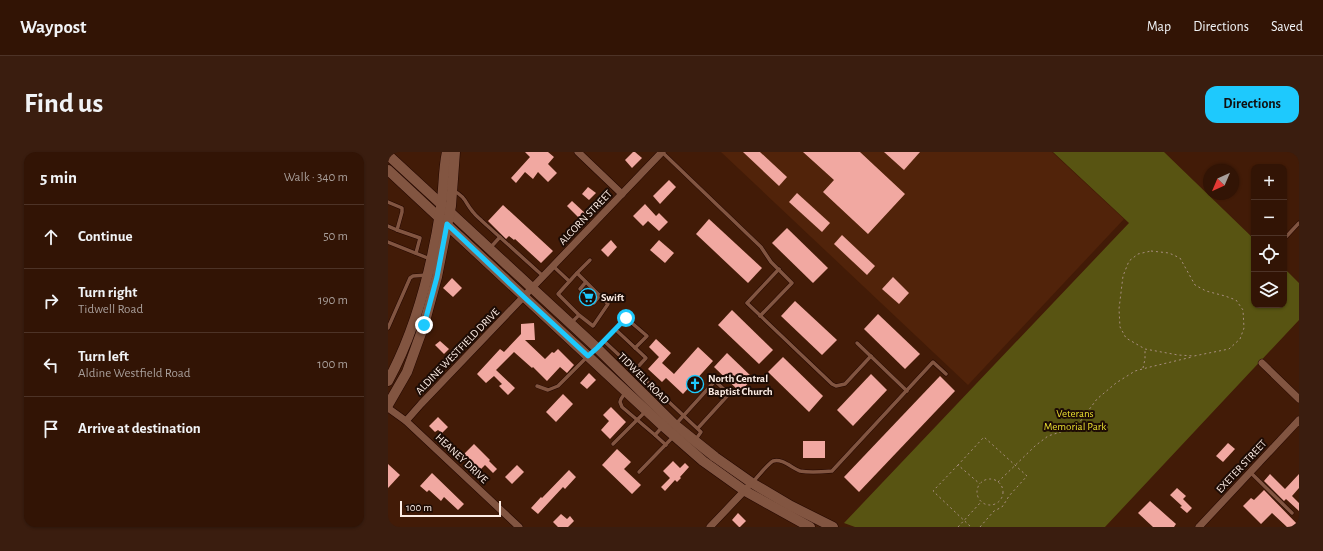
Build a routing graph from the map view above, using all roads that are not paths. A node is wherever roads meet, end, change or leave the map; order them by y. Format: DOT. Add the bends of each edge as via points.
graph roads {
  1 [pos="447,152"];
  2 [pos="455,152"];
  3 [pos="578,152"];
  4 [pos="662,152"];
  5 [pos="388,155"];
  6 [pos="388,170"];
  7 [pos="452,190"];
  8 [pos="622,194"];
  9 [pos="388,202"];
  10 [pos="442,204"];
  11 [pos="450,212"];
  12 [pos="439,217"];
  13 [pos="1299,223"];
  14 [pos="447,224"];
  15 [pos="388,226"];
  16 [pos="397,230"];
  17 [pos="1287,236"];
  18 [pos="500,237"];
  19 [pos="388,242"];
  20 [pos="489,249"];
  21 [pos="416,253"];
  22 [pos="431,260"];
  23 [pos="590,260"];
  24 [pos="553,266"];
  25 [pos="779,269"];
  26 [pos="576,273"];
  27 [pos="428,275"];
  28 [pos="543,276"];
  29 [pos="569,281"];
  30 [pos="586,282"];
  31 [pos="532,289"];
  32 [pos="580,289"];
  33 [pos="592,289"];
  34 [pos="587,295"];
  35 [pos="600,295"];
  36 [pos="524,297"];
  37 [pos="571,300"];
  38 [pos="567,303"];
  39 [pos="594,303"];
  40 [pos="577,306"];
  41 [pos="573,309"];
  42 [pos="585,313"];
  43 [pos="580,316"];
  44 [pos="760,316"];
  45 [pos="414,322"];
  46 [pos="570,324"];
  47 [pos="424,325"];
  48 [pos="388,328"];
  49 [pos="615,329"];
  50 [pos="857,343"];
  51 [pos="601,344"];
  52 [pos="635,348"];
  53 [pos="588,356"];
  54 [pos="871,356"];
  55 [pos="1262,363"];
  56 [pos="635,370"];
  57 [pos="946,374"];
  58 [pos="388,381"];
  59 [pos="647,381"];
  60 [pos="537,386"];
  61 [pos="639,390"];
  62 [pos="907,391"];
  63 [pos="626,392"];
  64 [pos="1299,399"];
  65 [pos="388,407"];
  66 [pos="646,411"];
  67 [pos="683,415"];
  68 [pos="637,420"];
  69 [pos="1299,420"];
  70 [pos="406,421"];
  71 [pos="698,428"];
  72 [pos="670,430"];
  73 [pos="655,435"];
  74 [pos="695,441"];
  75 [pos="613,444"];
  76 [pos="666,445"];
  77 [pos="639,472"];
  78 [pos="1250,472"];
  79 [pos="752,483"];
  80 [pos="745,491"];
  81 [pos="1292,513"];
  82 [pos="519,527"];
  83 [pos="710,527"];
  84 [pos="810,527"];
  85 [pos="833,527"];
  86 [pos="1199,527"];
  1 -- 10 [label="main road"];
  2 -- 7 [label="main road"];
  3 -- 8 [label="street"];
  4 -- 8 [label="street, ALCORN STREET"];
  4 -- 25 [label="lane" via="761,247"];
  5 -- 10 [label="main road, TIDWELL ROAD"];
  6 -- 12 [label="main road, TIDWELL ROAD"];
  7 -- 11 [label="main road"];
  7 -- 18 [label="lane" via="461,194 473,212"];
  8 -- 24 [label="street, ALCORN STREET"];
  9 -- 16 [label="lane" via="402,208"];
  10 -- 11 [label="main road, TIDWELL ROAD"];
  10 -- 12 [label="main road"];
  11 -- 14 [label="main road"];
  11 -- 20 [label="main road, TIDWELL ROAD"];
  12 -- 14 [label="main road, TIDWELL ROAD"];
  12 -- 22 [label="main road"];
  13 -- 17 [label="lane"];
  14 -- 36 [label="main road, TIDWELL ROAD"];
  14 -- 47 [label="main road" via="437,277"];
  15 -- 16 [label="lane"];
  16 -- 21 [label="lane" via="420,238"];
  18 -- 20 [label="lane"];
  18 -- 28 [label="lane"];
  19 -- 21 [label="lane"];
  20 -- 31 [label="main road, TIDWELL ROAD"];
  21 -- 22 [label="lane"];
  22 -- 27 [label="main road"];
  23 -- 26 [label="lane"];
  24 -- 28 [label="street, ALCORN STREET"];
  24 -- 29 [label="lane"];
  25 -- 44 [label="lane" via="792,283"];
  25 -- 44 [label="lane" via="747,303"];
  26 -- 29 [label="lane"];
  26 -- 30 [label="lane"];
  27 -- 45 [label="main road"];
  27 -- 48 [label="lane" via="410,278"];
  28 -- 31 [label="street, ALCORN STREET"];
  29 -- 38 [label="lane" via="558,294"];
  30 -- 32 [label="lane"];
  30 -- 33 [label="lane"];
  31 -- 36 [label="street, ALCORN STREET"];
  31 -- 46 [label="main road, TIDWELL ROAD"];
  33 -- 34 [label="lane"];
  33 -- 35 [label="lane"];
  35 -- 39 [label="lane"];
  35 -- 43 [label="lane" via="608,304 593,326"];
  36 -- 53 [label="main road, TIDWELL ROAD"];
  36 -- 70 [label="street, ALDINE WESTFIELD DRIVE"];
  37 -- 38 [label="lane"];
  38 -- 41 [label="lane"];
  40 -- 41 [label="lane"];
  41 -- 43 [label="lane"];
  42 -- 43 [label="lane"];
  43 -- 46 [label="lane"];
  44 -- 54 [label="lane" via="836,386 845,384"];
  45 -- 47 [label="main road"];
  45 -- 58 [label="main road"];
  46 -- 51 [label="main road, TIDWELL ROAD"];
  47 -- 65 [label="main road" via="407,372"];
  49 -- 51 [label="lane"];
  49 -- 52 [label="lane"];
  49 -- 52 [label="lane" via="626,318 647,336"];
  50 -- 54 [label="lane"];
  51 -- 53 [label="main road"];
  51 -- 56 [label="lane"];
  51 -- 61 [label="main road, TIDWELL ROAD"];
  52 -- 56 [label="lane" via="646,358"];
  53 -- 60 [label="lane" via="558,386 548,390"];
  53 -- 63 [label="main road, TIDWELL ROAD"];
  54 -- 62 [label="lane"];
  55 -- 64 [label="street"];
  56 -- 59 [label="lane"];
  57 -- 62 [label="lane" via="933,362"];
  59 -- 61 [label="lane"];
  59 -- 67 [label="lane"];
  61 -- 72 [label="main road, TIDWELL ROAD"];
  62 -- 79 [label="lane" via="832,471 802,471 777,461 772,462"];
  63 -- 66 [label="main road, TIDWELL ROAD"];
  63 -- 68 [label="lane" via="620,402"];
  65 -- 70 [label="street, HEANEY DRIVE"];
  66 -- 68 [label="lane"];
  66 -- 72 [label="main road, TIDWELL ROAD"];
  67 -- 71 [label="lane"];
  67 -- 71 [label="lane" via="715,381 729,394"];
  67 -- 72 [label="lane"];
  68 -- 73 [label="lane"];
  68 -- 75 [label="lane"];
  69 -- 78 [label="street, EXETER STREET"];
  70 -- 82 [label="street, HEANEY DRIVE"];
  71 -- 74 [label="lane" via="701,432"];
  72 -- 73 [label="lane"];
  72 -- 74 [label="main road, TIDWELL ROAD"];
  72 -- 76 [label="lane"];
  72 -- 80 [label="main road, TIDWELL ROAD" via="703,461"];
  73 -- 76 [label="lane"];
  74 -- 79 [label="main road, TIDWELL ROAD"];
  76 -- 77 [label="lane"];
  78 -- 81 [label="lane"];
  78 -- 86 [label="street, EXETER STREET"];
  79 -- 80 [label="street"];
  79 -- 85 [label="main road, TIDWELL ROAD"];
  80 -- 83 [label="street"];
  80 -- 84 [label="main road, TIDWELL ROAD"];
}
